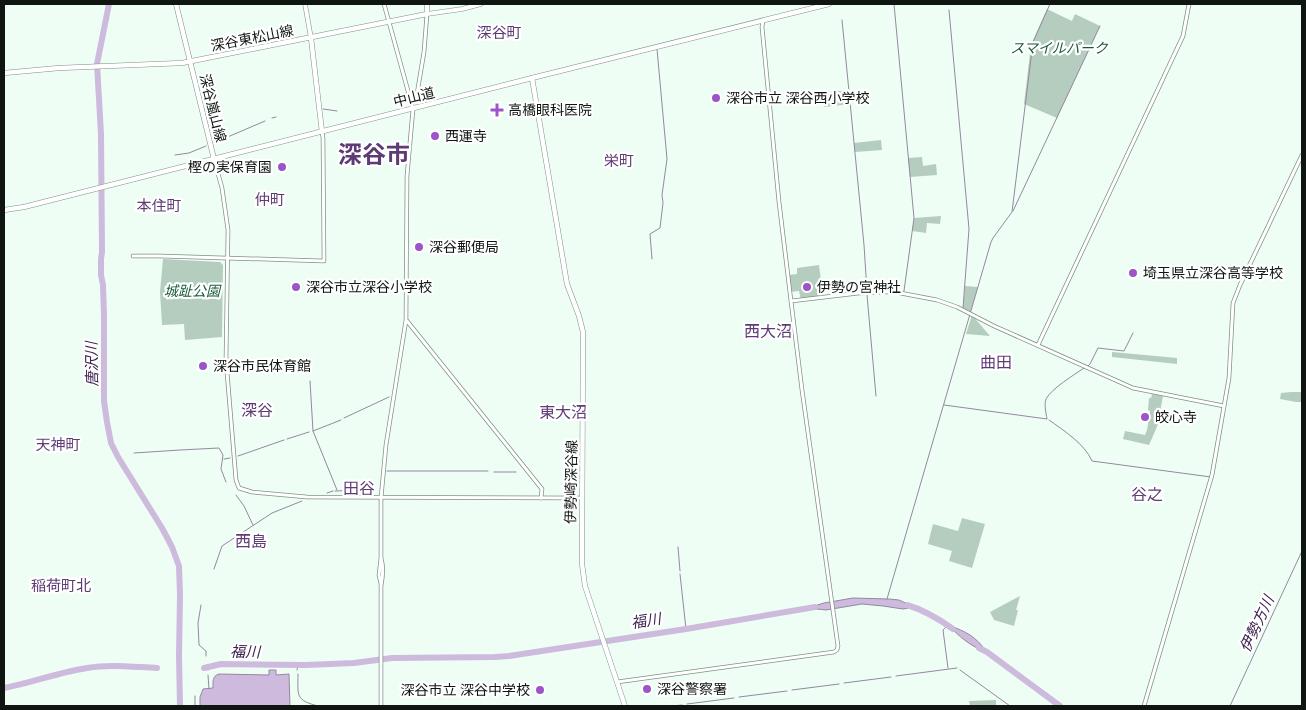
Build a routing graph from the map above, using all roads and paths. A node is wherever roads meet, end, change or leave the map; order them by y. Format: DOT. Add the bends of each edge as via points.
graph roads {
  1 [pos="176,4"];
  2 [pos="305,4"];
  3 [pos="384,4"];
  4 [pos="428,4"];
  5 [pos="481,4"];
  6 [pos="829,4"];
  7 [pos="1190,4"];
  8 [pos="428,14"];
  9 [pos="763,20"];
  10 [pos="388,22"];
  11 [pos="311,38"];
  12 [pos="190,61"];
  13 [pos="4,73"];
  14 [pos="532,78"];
  15 [pos="417,94"];
  16 [pos="413,109"];
  17 [pos="322,132"];
  18 [pos="1302,155"];
  19 [pos="214,159"];
  20 [pos="4,210"];
  21 [pos="133,256"];
  22 [pos="228,258"];
  23 [pos="791,301"];
  24 [pos="406,320"];
  25 [pos="1038,345"];
  26 [pos="1224,406"];
  27 [pos="381,498"];
  28 [pos="541,498"];
  29 [pos="583,498"];
  30 [pos="617,682"];
  31 [pos="381,706"];
  32 [pos="625,706"];
  33 [pos="1144,706"];
  1 -- 12 [label="main road, 深谷嵐山線"];
  2 -- 11 [label="main road"];
  3 -- 10 [label="street"];
  4 -- 8 [label="main road"];
  5 -- 8 [label="main road"];
  6 -- 9 [label="main road, 中山道"];
  7 -- 25 [label="street" via="1183,36"];
  8 -- 10 [label="main road"];
  8 -- 15 [label="street"];
  9 -- 14 [label="main road, 中山道"];
  9 -- 23 [label="street"];
  10 -- 11 [label="main road"];
  10 -- 16 [label="street"];
  11 -- 12 [label="main road, 深谷東松山線"];
  11 -- 17 [label="main road, 深谷東松山線"];
  12 -- 13 [label="main road, 深谷東松山線"];
  12 -- 19 [label="main road, 深谷嵐山線"];
  14 -- 16 [label="main road, 中山道"];
  14 -- 29 [label="main road, 伊勢崎深谷線" via="567,284 583,332"];
  16 -- 17 [label="main road, 中山道"];
  16 -- 24 [label="street" via="407,176"];
  17 -- 19 [label="main road, 中山道"];
  17 -- 22 [label="street" via="324,261"];
  18 -- 26 [label="street" via="1233,303"];
  19 -- 20 [label="main road, 中山道"];
  19 -- 22 [label="street" via="226,209"];
  21 -- 22 [label="street"];
  22 -- 27 [label="street" via="226,360 238,488 307,497"];
  23 -- 25 [label="street" via="895,292 957,307"];
  23 -- 30 [label="street" via="837,650"];
  24 -- 27 [label="street"];
  24 -- 28 [label="street" via="542,489"];
  25 -- 26 [label="street" via="1133,388"];
  26 -- 33 [label="street" via="1212,478"];
  27 -- 28 [label="street"];
  27 -- 31 [label="street"];
  28 -- 29 [label="street"];
  29 -- 30 [label="main road, 伊勢崎深谷線" via="583,576"];
  30 -- 32 [label="main road, 伊勢崎深谷線"];
}
